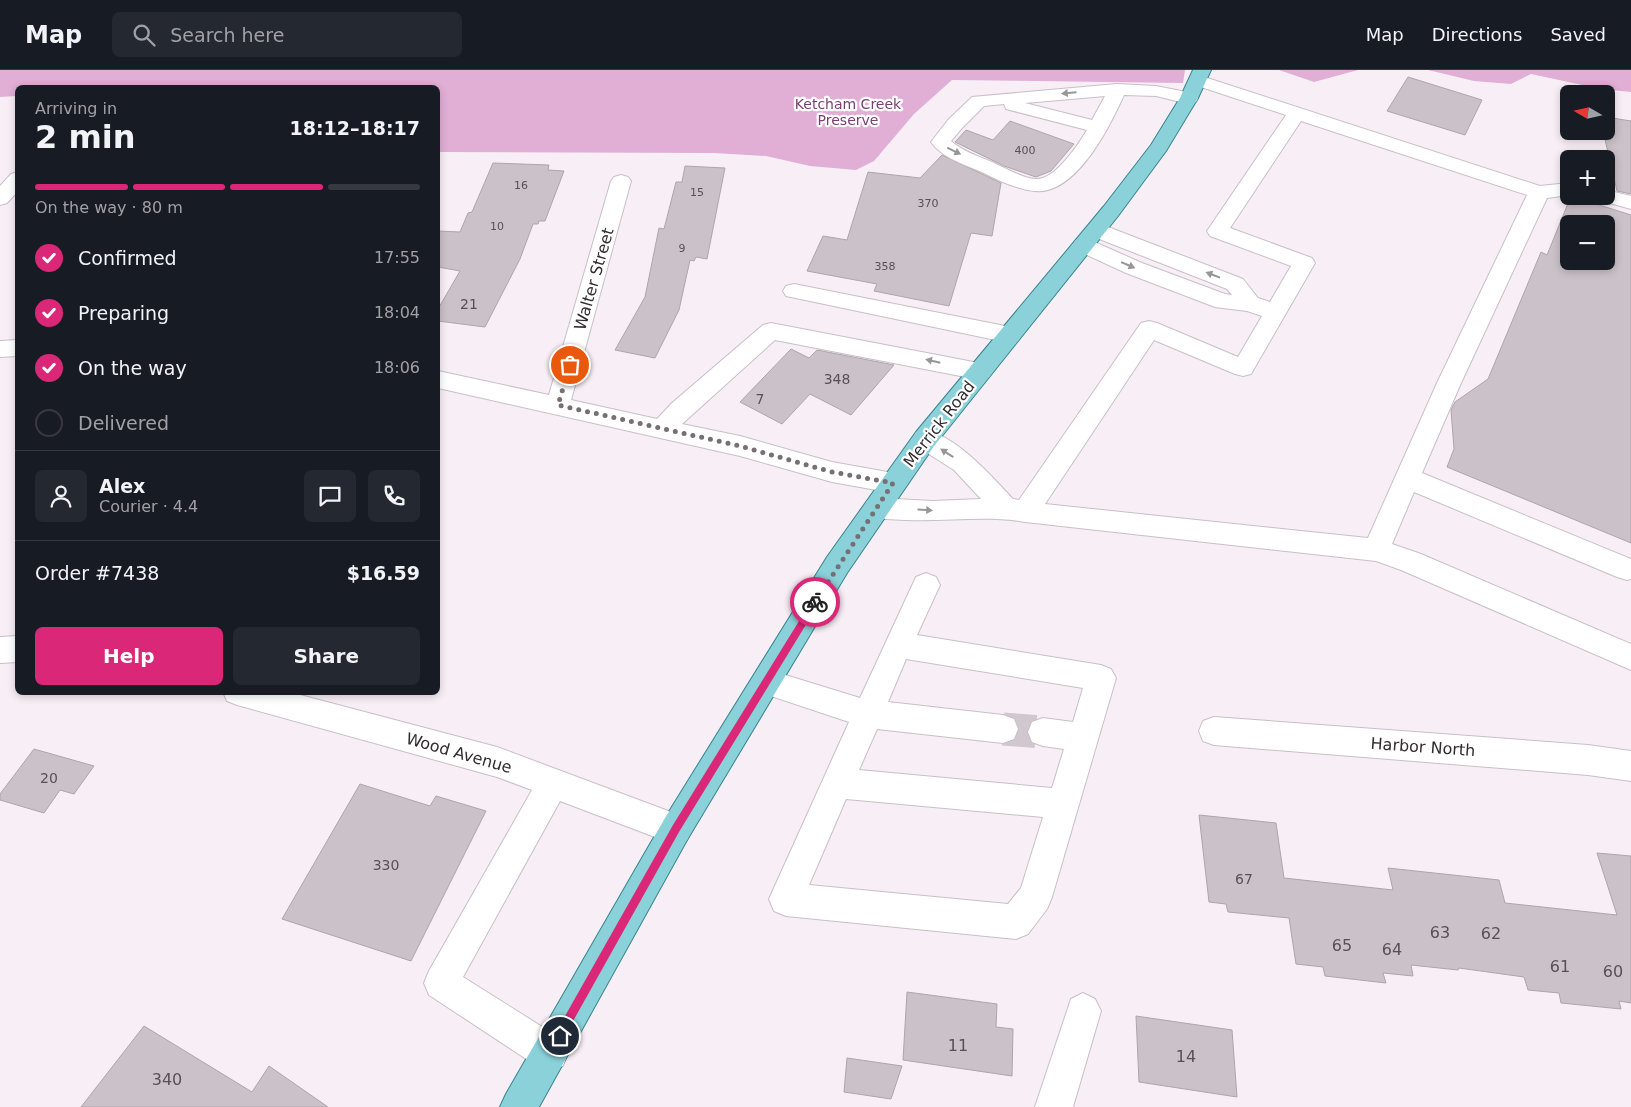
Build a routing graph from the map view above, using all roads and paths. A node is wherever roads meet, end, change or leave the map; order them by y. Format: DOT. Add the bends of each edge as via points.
graph roads {
  1 [pos="1196,83"];
  2 [pos="1117,89"];
  3 [pos="992,100"];
  4 [pos="1297,113"];
  5 [pos="1100,127"];
  6 [pos="621,180"];
  7 [pos="15,182"];
  8 [pos="1560,191"];
  9 [pos="1539,192"];
  10 [pos="0,199"];
  11 [pos="1615,199"];
  12 [pos="1631,203"];
  13 [pos="1090,237"];
  14 [pos="794,291"];
  15 [pos="1275,313"];
  16 [pos="1010,335"];
  17 [pos="15,348"];
  18 [pos="0,349"];
  19 [pos="981,371"];
  20 [pos="440,380"];
  21 [pos="558,405"];
  22 [pos="662,429"];
  23 [pos="925,439"];
  24 [pos="1408,478"];
  25 [pos="885,495"];
  26 [pos="1016,510"];
  27 [pos="1376,550"];
  28 [pos="1627,569"];
  29 [pos="926,585"];
  30 [pos="898,645"];
  31 [pos="15,649"];
  32 [pos="0,650"];
  33 [pos="1631,657"];
  34 [pos="766,682"];
  35 [pos="248,695"];
  36 [pos="868,714"];
  37 [pos="1002,728"];
  38 [pos="1214,731"];
  39 [pos="1043,732"];
  40 [pos="1083,737"];
  41 [pos="1631,766"];
  42 [pos="838,783"];
  43 [pos="553,784"];
  44 [pos="1062,804"];
  45 [pos="676,829"];
  46 [pos="1083,1011"];
  47 [pos="550,1053"];
  48 [pos="519,1107"];
  49 [pos="1054,1107"];
  1 -- 2 [label="street" via="1156,91"];
  1 -- 4 [label="street"];
  1 -- 13 [label="main road, Merrick Road" via="1159,147"];
  2 -- 3 [label="street, one-way"];
  2 -- 5 [label="street"];
  3 -- 5 [label="street"];
  3 -- 5 [label="street, one-way" via="979,101 941,142 964,156 1037,185 1050,183 1072,165"];
  4 -- 9 [label="street"];
  4 -- 15 [label="street" via="1217,231 1304,263"];
  6 -- 21 [label="street, Walter Street"];
  7 -- 10 [label="street"];
  8 -- 9 [label="street"];
  9 -- 24 [label="street"];
  11 -- 12 [label="street"];
  13 -- 15 [label="street" via="1223,302 1250,303"];
  13 -- 16 [label="main road, Merrick Road"];
  14 -- 16 [label="street"];
  15 -- 26 [label="street" via="1243,368 1149,329"];
  16 -- 19 [label="main road, Merrick Road"];
  17 -- 18 [label="street"];
  19 -- 22 [label="street, one-way" via="770,331"];
  19 -- 23 [label="main road, Merrick Road"];
  20 -- 21 [label="street"];
  21 -- 22 [label="street"];
  22 -- 25 [label="street" via="740,446 832,472"];
  23 -- 25 [label="main road, Merrick Road"];
  26 -- 23 [label="street, one-way" via="963,463"];
  24 -- 27 [label="street"];
  24 -- 28 [label="street"];
  25 -- 26 [label="street, one-way" via="933,511"];
  25 -- 34 [label="main road, Merrick Road"];
  26 -- 27 [label="street"];
  27 -- 33 [label="street"];
  29 -- 30 [label="street"];
  30 -- 36 [label="street"];
  30 -- 40 [label="street" via="1101,678"];
  31 -- 32 [label="street"];
  34 -- 36 [label="street"];
  34 -- 45 [label="main road, Merrick Road"];
  35 -- 43 [label="street, Wood Avenue" via="497,762"];
  36 -- 37 [label="street"];
  36 -- 42 [label="street"];
  38 -- 41 [label="street, Harbor North"];
  39 -- 40 [label="street"];
  40 -- 44 [label="street"];
  42 -- 44 [label="street"];
  42 -- 44 [label="street" via="786,899 1016,922 1034,897"];
  43 -- 45 [label="street, Wood Avenue"];
  43 -- 47 [label="street" via="441,983"];
  45 -- 47 [label="main road, Merrick Road"];
  46 -- 49 [label="street"];
  47 -- 48 [label="main road, Merrick Road"];
}
